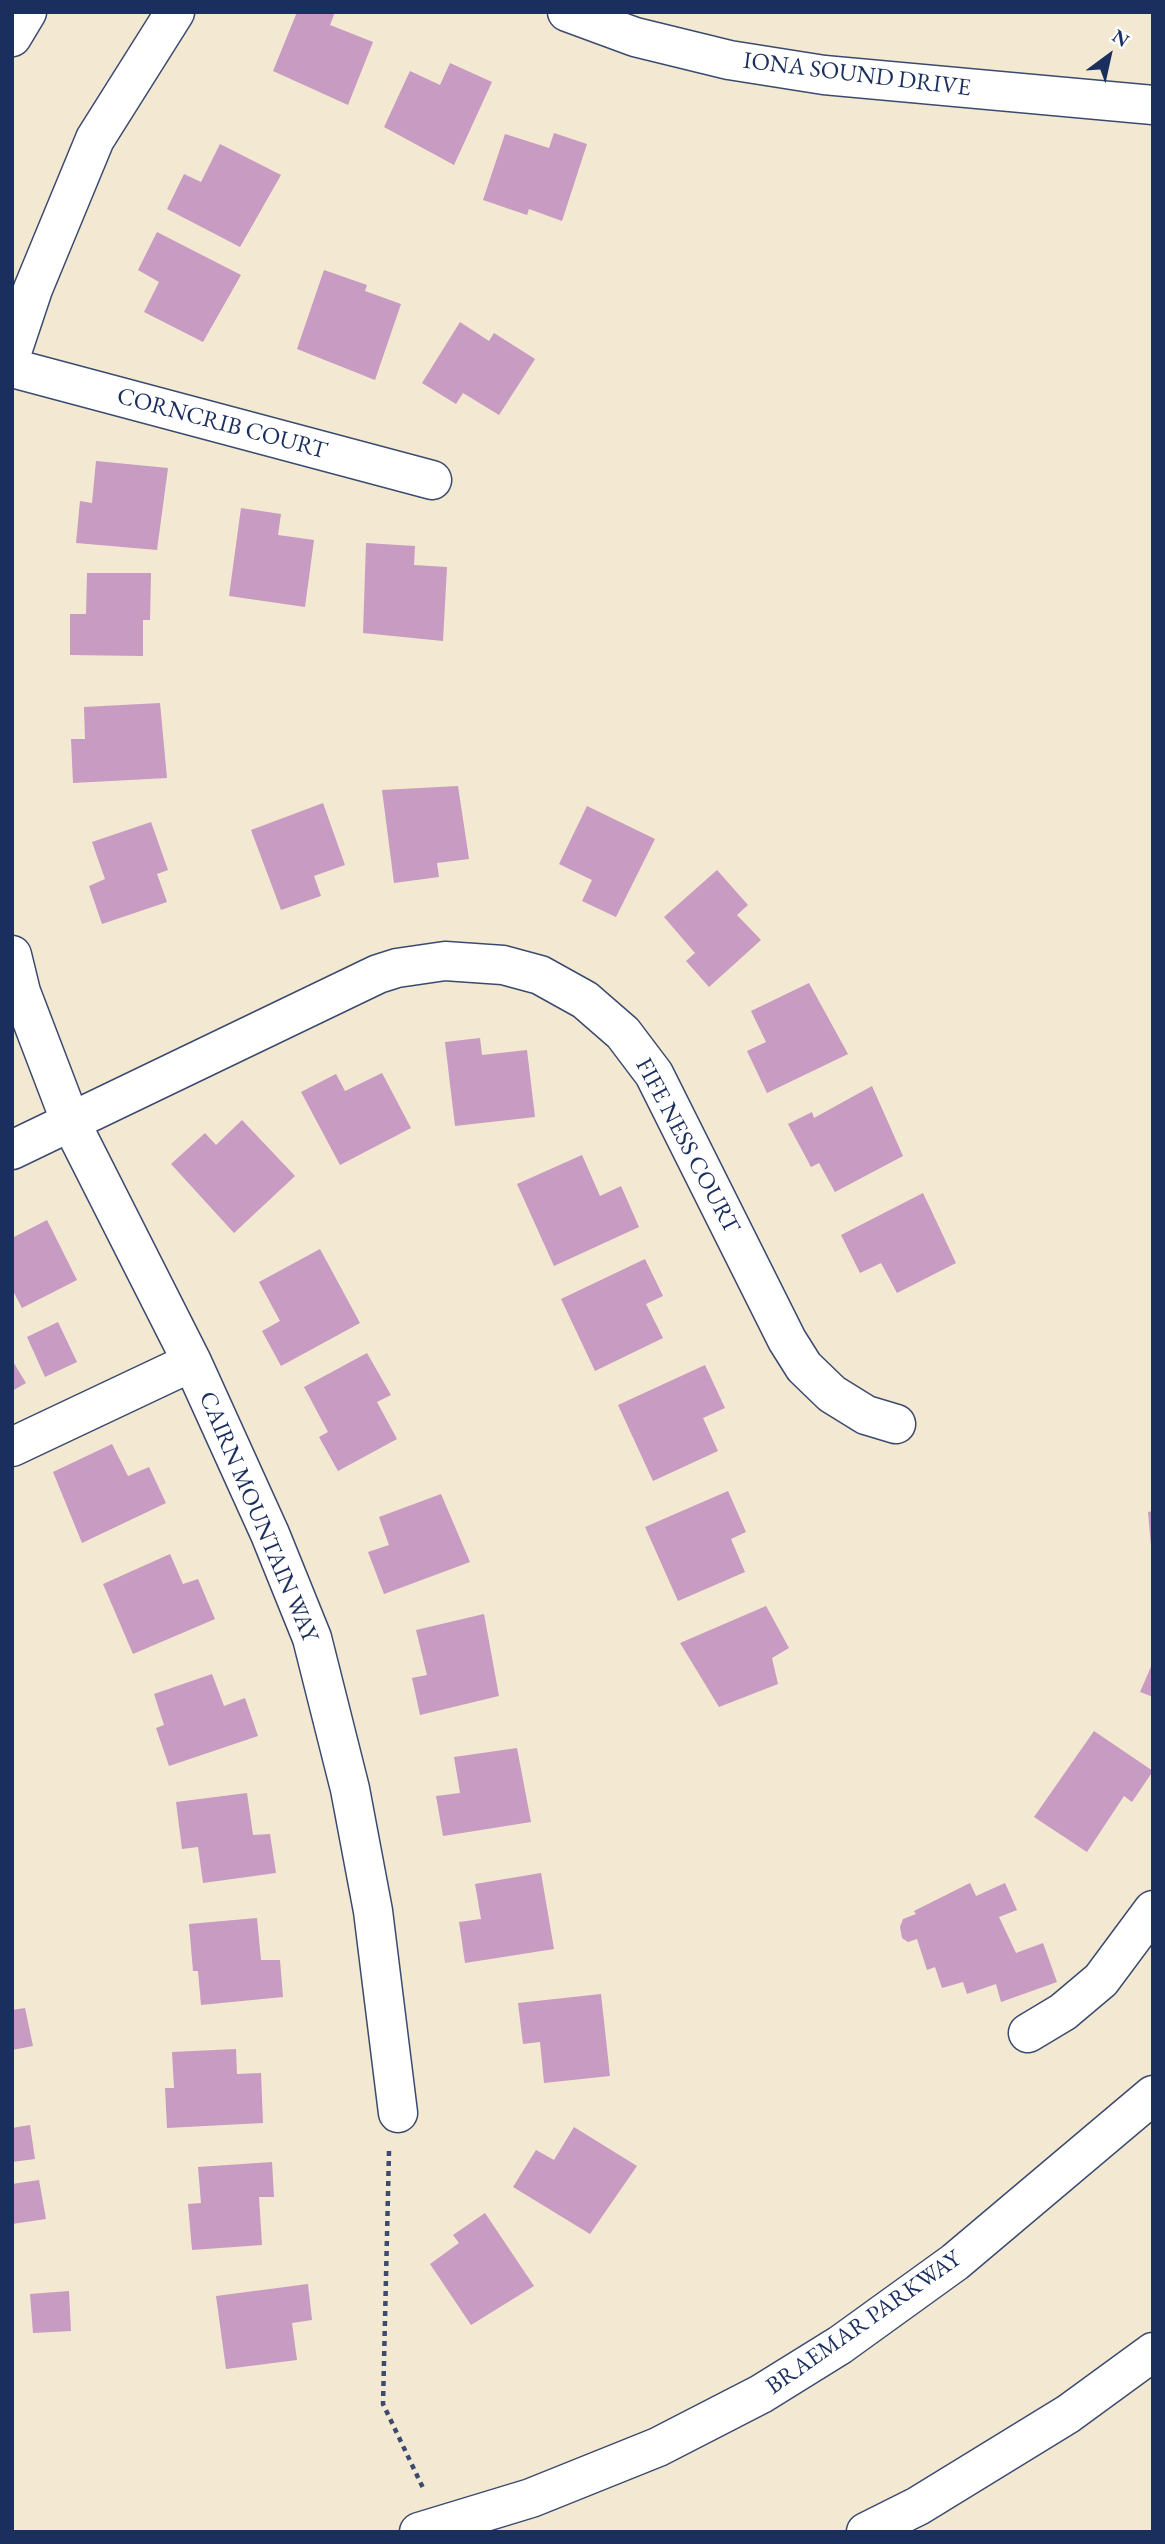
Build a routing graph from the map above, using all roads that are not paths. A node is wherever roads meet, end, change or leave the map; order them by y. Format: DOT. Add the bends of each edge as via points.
graph roads {
  1 [pos="27,12"];
  2 [pos="175,12"];
  3 [pos="567,12"];
  4 [pos="12,37"];
  5 [pos="1153,105"];
  6 [pos="12,352"];
  7 [pos="12,368"];
  8 [pos="432,480"];
  9 [pos="12,955"];
  10 [pos="71,1123"];
  11 [pos="12,1150"];
  12 [pos="192,1362"];
  13 [pos="896,1424"];
  14 [pos="12,1447"];
  15 [pos="1153,1910"];
  16 [pos="1028,2033"];
  17 [pos="1153,2095"];
  18 [pos="398,2113"];
  19 [pos="1153,2352"];
  20 [pos="430,2528"];
  21 [pos="866,2532"];
  1 -- 4 [label="street"];
  2 -- 6 [label="street" via="95,139"];
  3 -- 5 [label="street, IONA SOUND DRIVE" via="635,37 729,60 824,75"];
  7 -- 8 [label="street, CORNCRIB COURT"];
  9 -- 10 [label="street, CAIRN MOUNTAIN WAY" via="21,992"];
  10 -- 11 [label="street, FIFE NESS COURT"];
  10 -- 12 [label="street, CAIRN MOUNTAIN WAY"];
  10 -- 13 [label="street, FIFE NESS COURT" via="397,968 445,961 503,965 540,975 585,1000 623,1033 654,1074 786,1340 804,1367 832,1394 866,1415"];
  12 -- 14 [label="street"];
  12 -- 18 [label="street, CAIRN MOUNTAIN WAY" via="312,1638 350,1788 373,1911"];
  15 -- 16 [label="street" via="1101,1980 1063,2012"];
  17 -- 20 [label="street, BRAEMAR PARKWAY" via="955,2262 840,2345 761,2394 658,2447 531,2498"];
  19 -- 21 [label="street" via="1068,2414 918,2506"];
}
